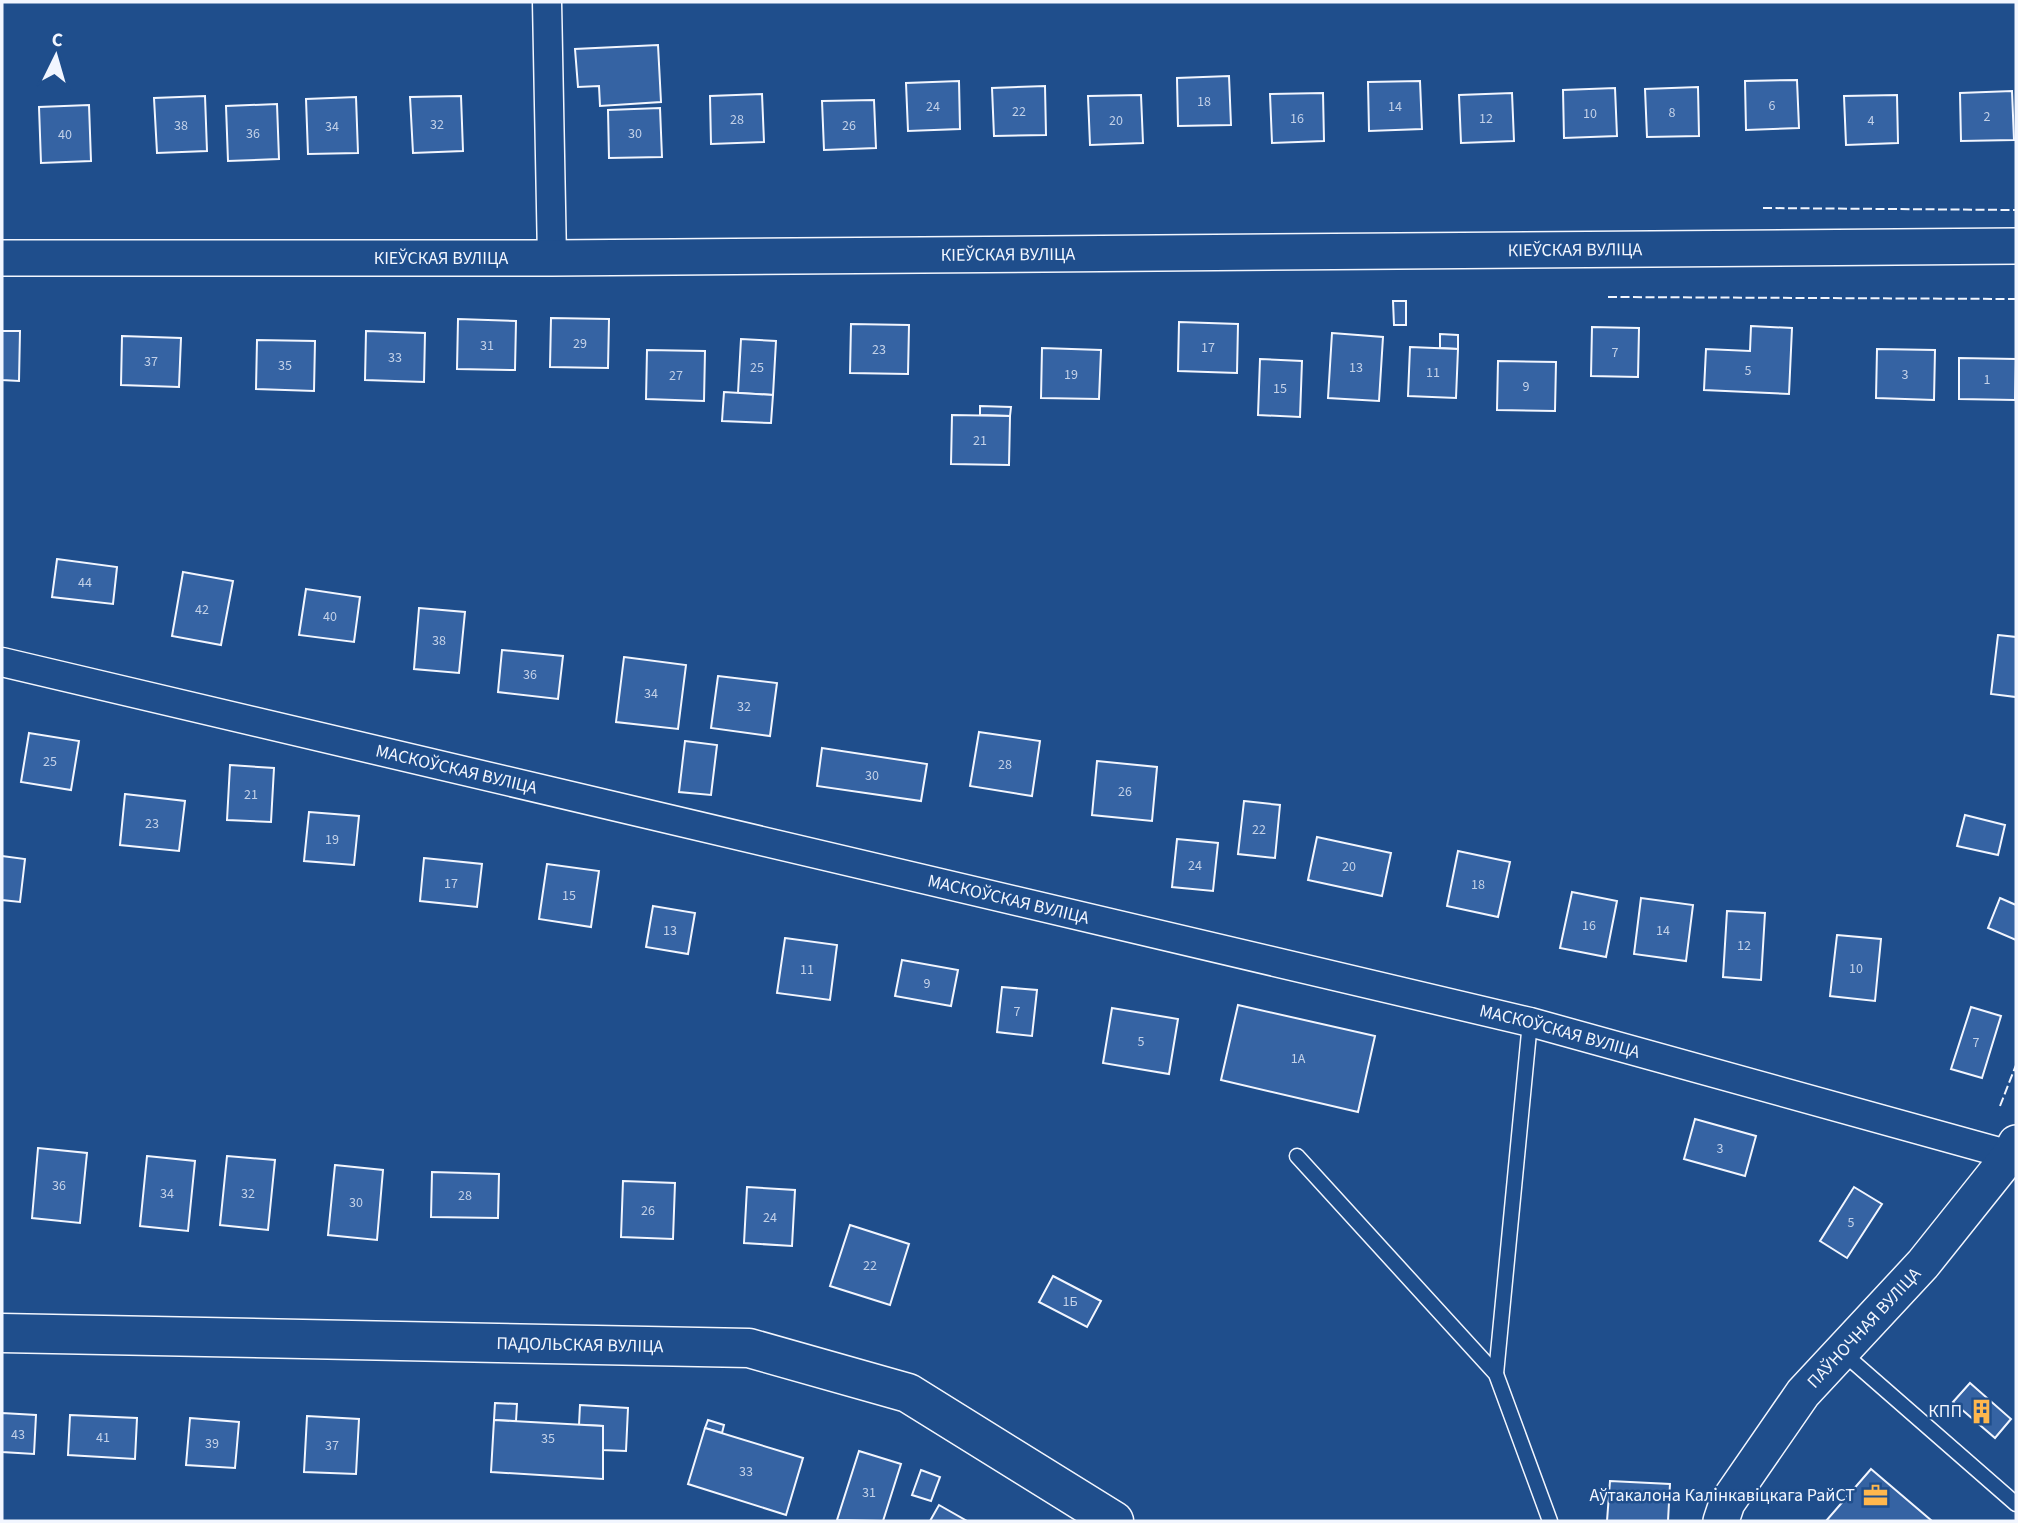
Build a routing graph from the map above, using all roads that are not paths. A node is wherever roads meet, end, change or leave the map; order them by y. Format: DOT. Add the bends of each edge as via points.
graph roads {
  1 [pos="547,2"];
  2 [pos="2016,246"];
  3 [pos="2,258"];
  4 [pos="552,258"];
  5 [pos="2,663"];
  6 [pos="1530,1022"];
  7 [pos="2013,1149"];
  8 [pos="1297,1156"];
  9 [pos="2,1333"];
  10 [pos="1842,1352"];
  11 [pos="1496,1374"];
  12 [pos="2016,1504"];
  13 [pos="1114,1521"];
  14 [pos="1550,1521"];
  15 [pos="1721,1521"];
  1 -- 4 [label="street"];
  2 -- 4 [label="street, КІЕЎСКАЯ ВУЛІЦА"];
  3 -- 4 [label="street, КІЕЎСКАЯ ВУЛІЦА"];
  5 -- 6 [label="street, МАСКОЎСКАЯ ВУЛІЦА"];
  6 -- 7 [label="street, МАСКОЎСКАЯ ВУЛІЦА"];
  6 -- 11 [label="lane"];
  7 -- 10 [label="street, ПАЎНОЧНАЯ ВУЛІЦА" via="1923,1264"];
  8 -- 11 [label="lane"];
  9 -- 13 [label="main road, ПАДОЛЬСКАЯ ВУЛІЦА" via="750,1348 908,1393"];
  10 -- 12 [label="lane"];
  10 -- 15 [label="street, ПАЎНОЧНАЯ ВУЛІЦА" via="1803,1393 1727,1503"];
  11 -- 14 [label="lane"];
}
